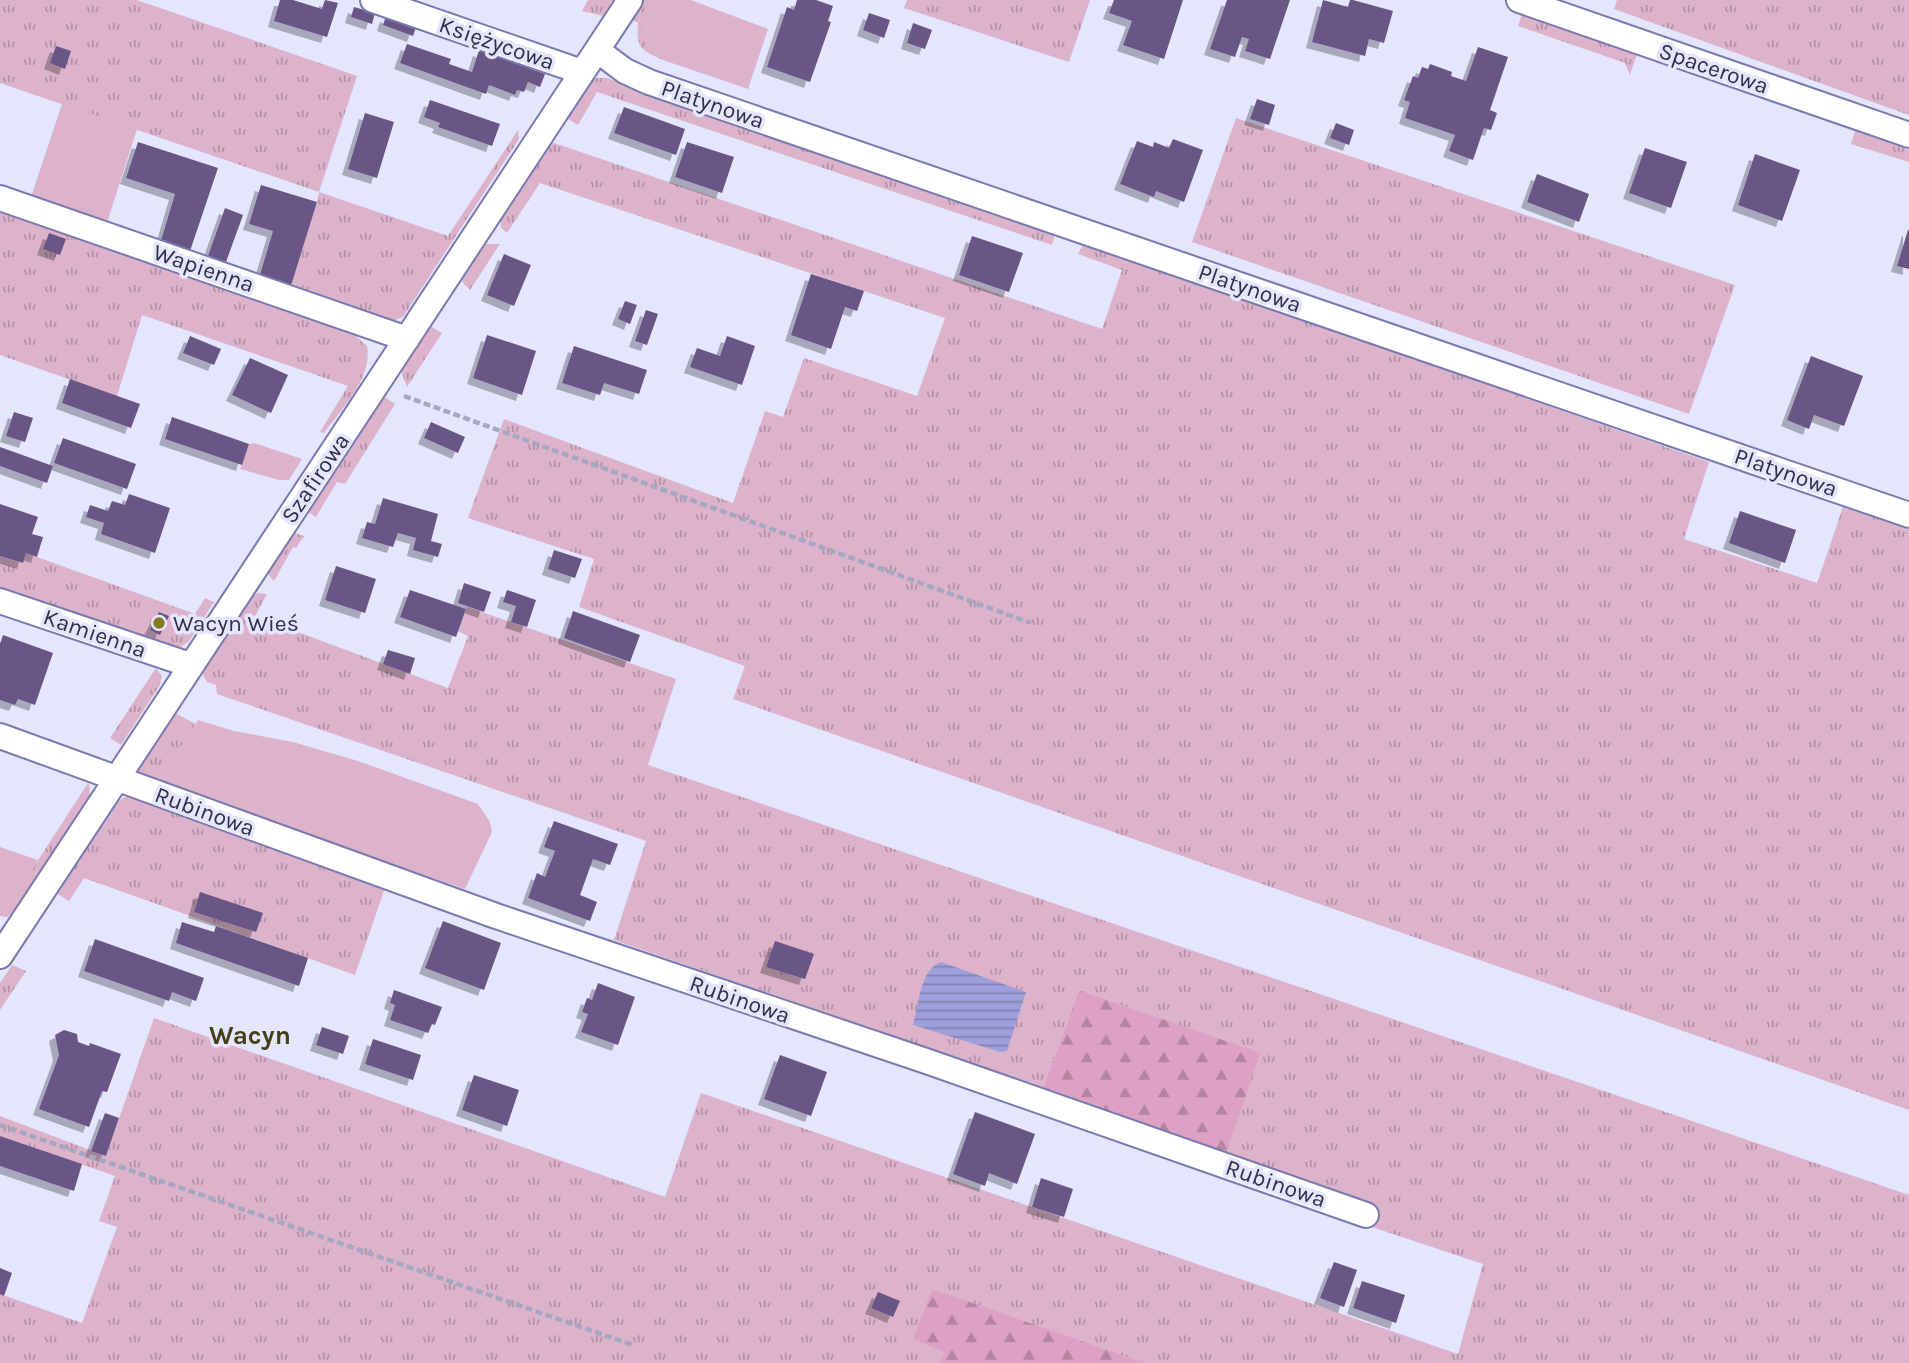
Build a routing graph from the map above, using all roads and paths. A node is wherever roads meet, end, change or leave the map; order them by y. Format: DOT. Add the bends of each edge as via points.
graph roads {
  1 [pos="373,0"];
  2 [pos="630,0"];
  3 [pos="1518,0"];
  4 [pos="597,50"];
  5 [pos="582,72"];
  6 [pos="1909,135"];
  7 [pos="0,198"];
  8 [pos="407,339"];
  9 [pos="379,383"];
  10 [pos="1909,514"];
  11 [pos="0,601"];
  12 [pos="1031,623"];
  13 [pos="190,665"];
  14 [pos="0,736"];
  15 [pos="116,778"];
  16 [pos="0,956"];
  17 [pos="0,1125"];
  18 [pos="1366,1214"];
  19 [pos="634,1345"];
  1 -- 5 [label="street, Księżycowa"];
  2 -- 4 [label="street, Szafirowa"];
  3 -- 6 [label="street, Spacerowa"];
  4 -- 5 [label="street, Szafirowa"];
  4 -- 10 [label="street, Platynowa" via="649,82"];
  5 -- 8 [label="street, Szafirowa"];
  7 -- 8 [label="street, Wapienna"];
  8 -- 9 [label="street, Szafirowa"];
  9 -- 12 [label="path"];
  9 -- 13 [label="street, Szafirowa"];
  11 -- 13 [label="street, Kamienna"];
  13 -- 15 [label="street, Szafirowa"];
  14 -- 15 [label="street, Rubinowa"];
  15 -- 16 [label="street, Szafirowa"];
  15 -- 18 [label="street, Rubinowa" via="496,916"];
  17 -- 19 [label="path"];
}
